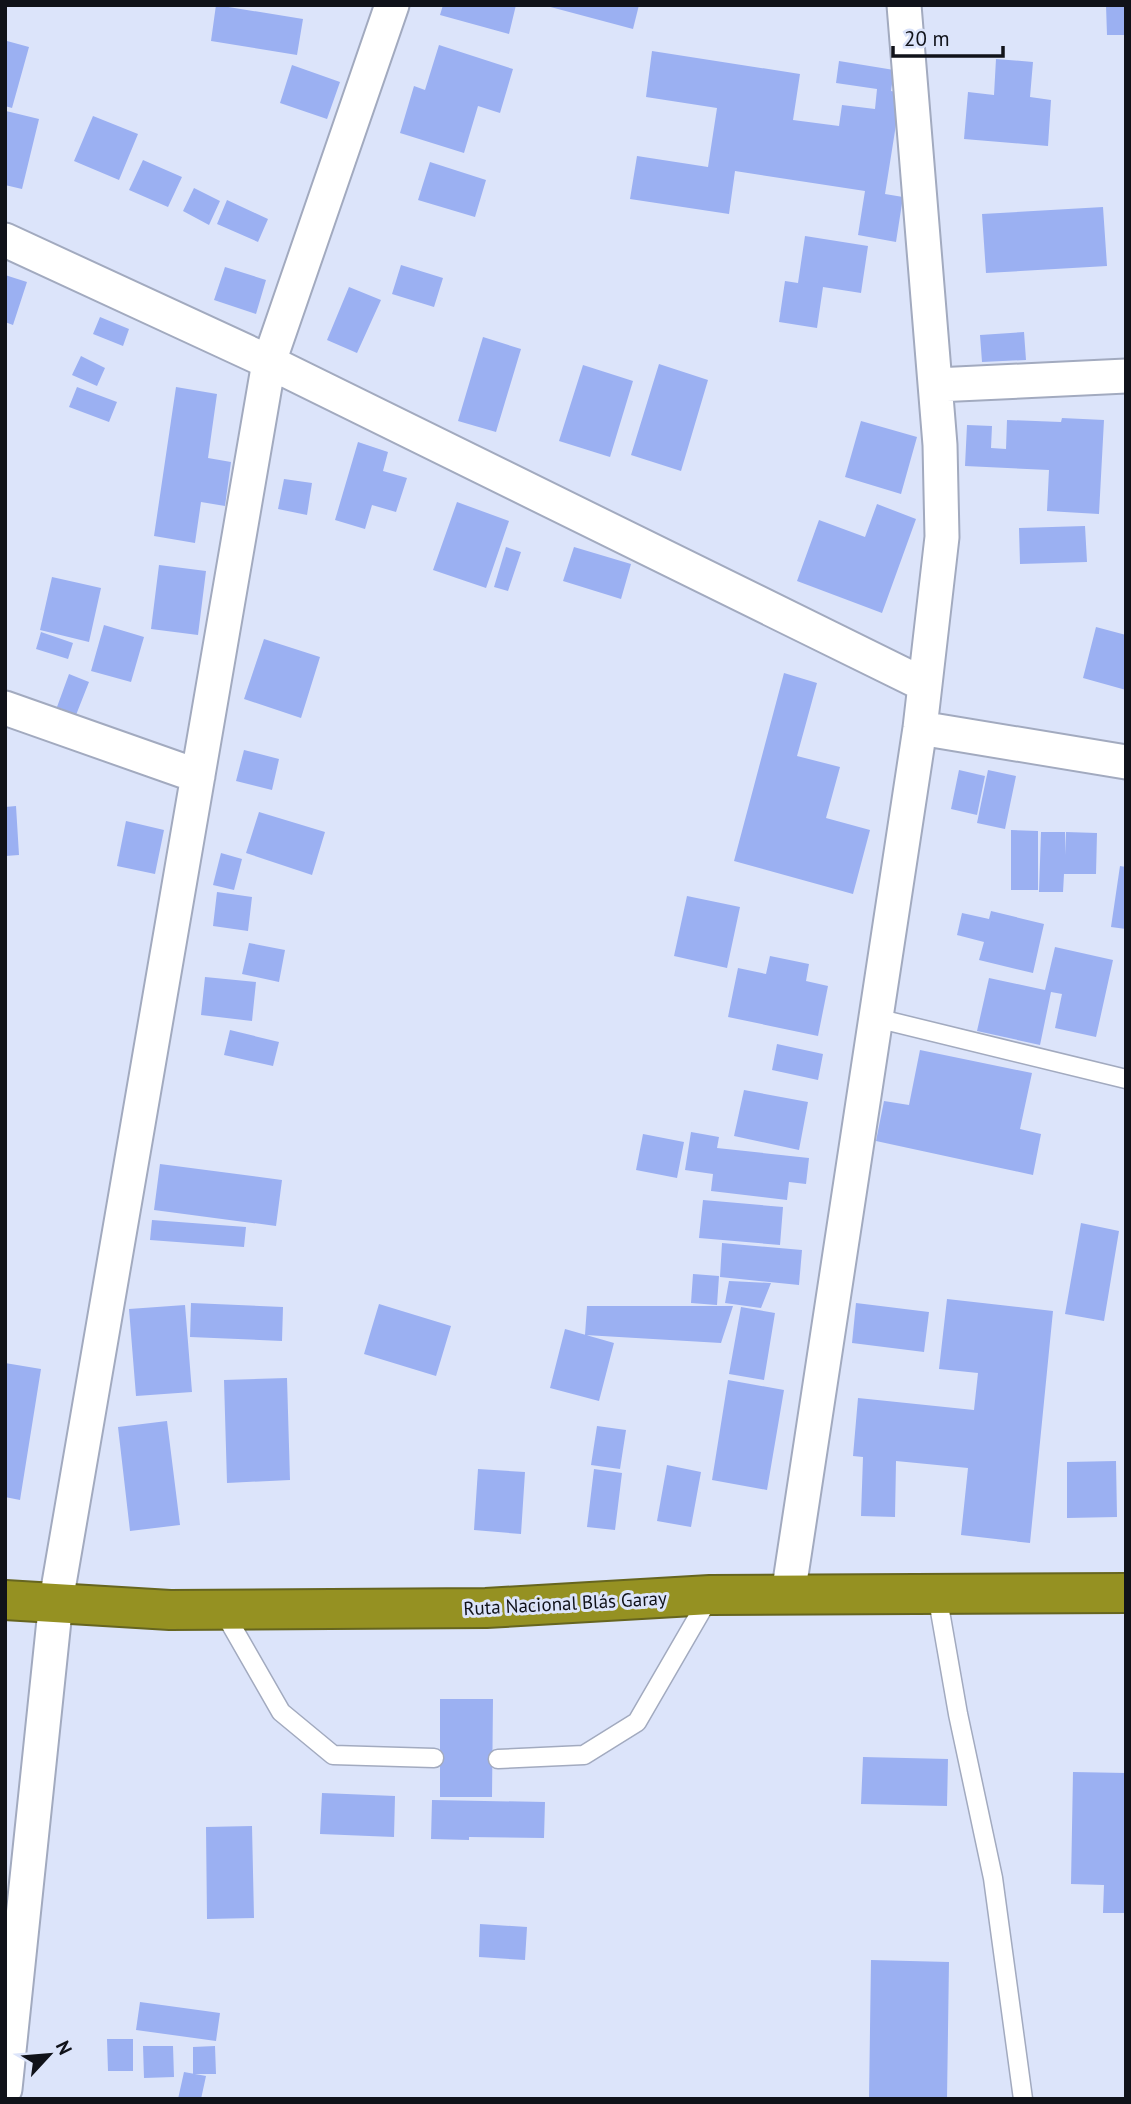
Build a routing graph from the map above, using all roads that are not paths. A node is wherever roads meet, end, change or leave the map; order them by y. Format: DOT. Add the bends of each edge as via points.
graph roads {
  1 [pos="392,5"];
  2 [pos="904,5"];
  3 [pos="5,240"];
  4 [pos="269,362"];
  5 [pos="1126,376"];
  6 [pos="936,385"];
  7 [pos="925,685"];
  8 [pos="5,708"];
  9 [pos="920,728"];
  10 [pos="1126,762"];
  11 [pos="198,776"];
  12 [pos="876,1018"];
  13 [pos="1126,1079"];
  14 [pos="1126,1593"];
  15 [pos="937,1594"];
  16 [pos="710,1595"];
  17 [pos="788,1595"];
  18 [pos="5,1600"];
  19 [pos="56,1601"];
  20 [pos="222,1609"];
  21 [pos="434,1758"];
  22 [pos="498,1759"];
  23 [pos="5,2089"];
  24 [pos="1023,2099"];
  1 -- 4 [label="street"];
  2 -- 6 [label="street"];
  3 -- 4 [label="street"];
  4 -- 7 [label="street"];
  4 -- 11 [label="street"];
  5 -- 6 [label="street"];
  6 -- 7 [label="street" via="942,537"];
  7 -- 9 [label="street"];
  8 -- 11 [label="street"];
  9 -- 10 [label="street"];
  9 -- 12 [label="street"];
  11 -- 19 [label="street"];
  12 -- 13 [label="lane"];
  12 -- 17 [label="street"];
  14 -- 15 [label="highway, Ruta Nacional Blás Garay"];
  15 -- 17 [label="highway, Ruta Nacional Blás Garay"];
  15 -- 24 [label="lane" via="993,1878"];
  16 -- 17 [label="highway, Ruta Nacional Blás Garay"];
  16 -- 20 [label="highway, Ruta Nacional Blás Garay" via="486,1608"];
  16 -- 22 [label="lane" via="637,1722 584,1755"];
  18 -- 19 [label="highway, Ruta Nacional Blás Garay"];
  19 -- 20 [label="highway, Ruta Nacional Blás Garay" via="170,1610"];
  19 -- 23 [label="street"];
  20 -- 21 [label="lane" via="281,1712 333,1755"];
}
